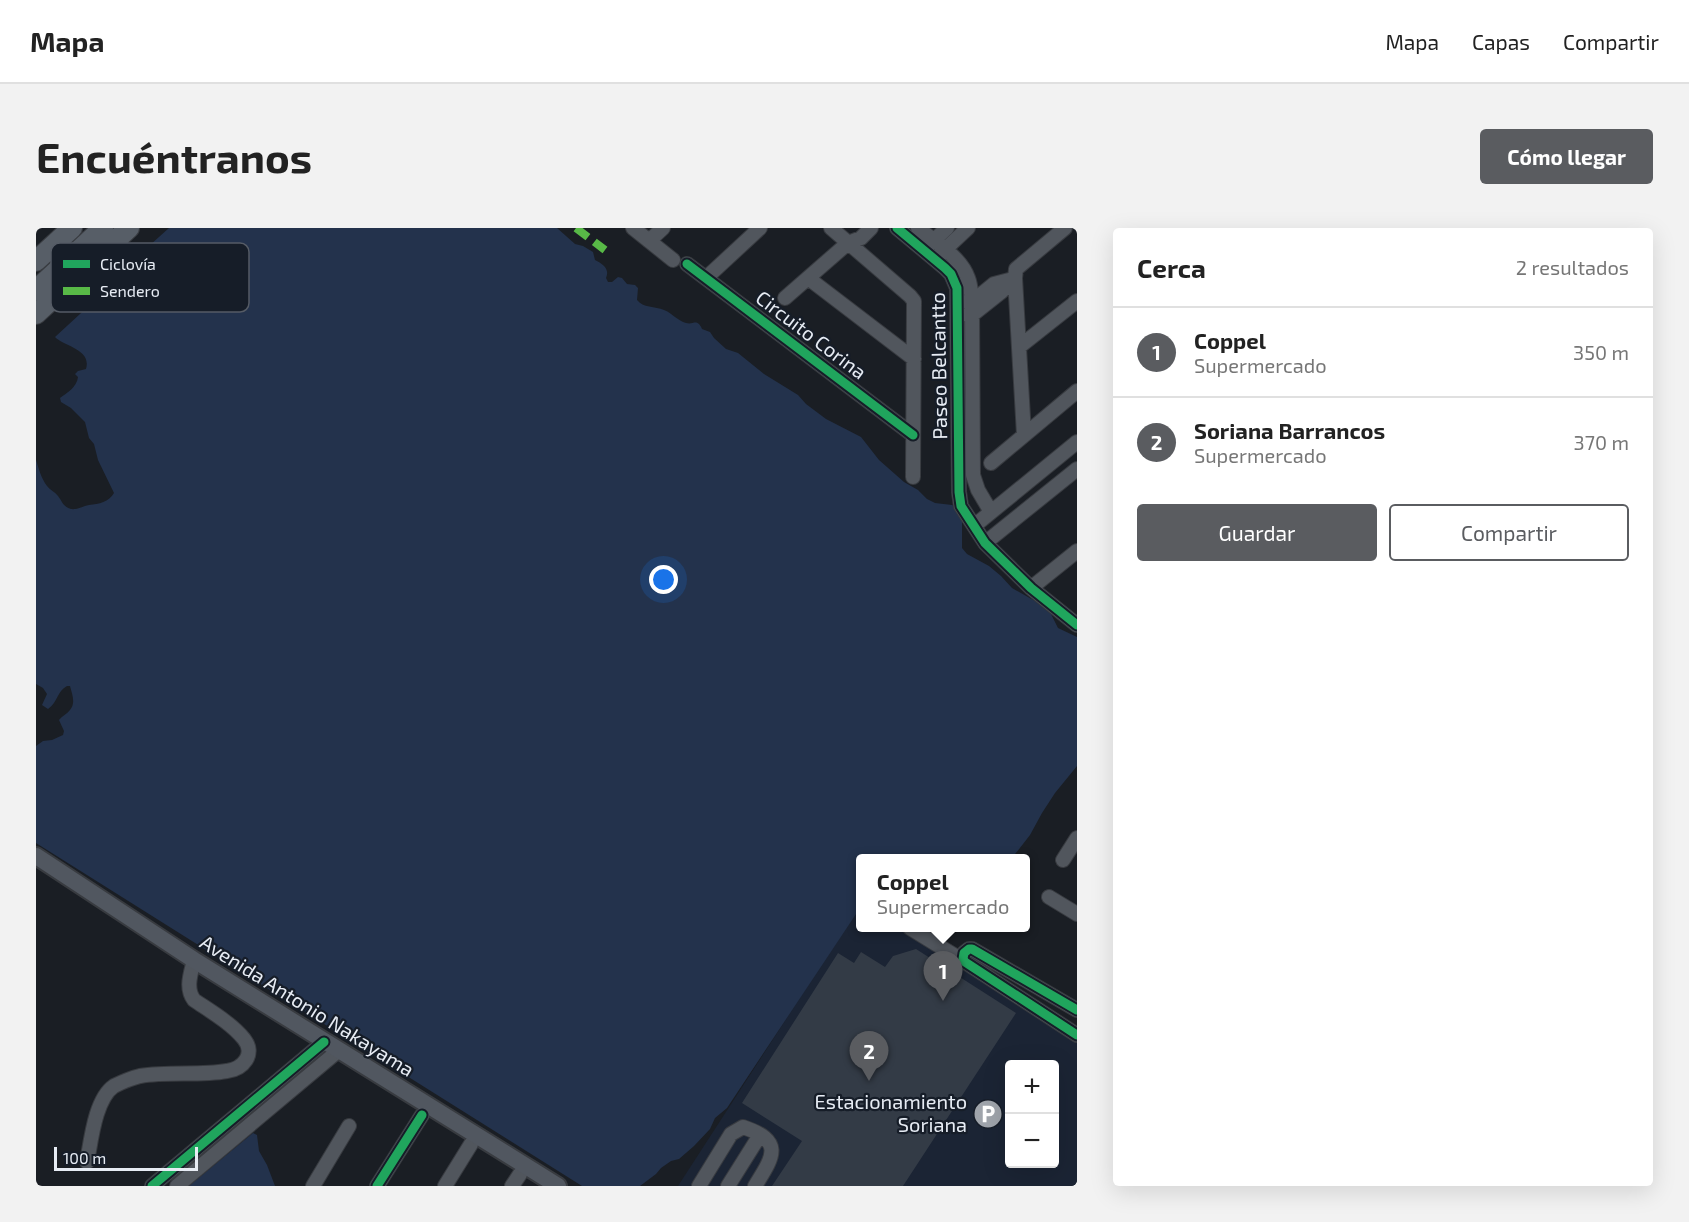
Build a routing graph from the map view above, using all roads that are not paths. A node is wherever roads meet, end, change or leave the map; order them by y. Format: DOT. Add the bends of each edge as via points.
graph roads {
  1 [pos="53,228"];
  2 [pos="72,228"];
  3 [pos="103,228"];
  4 [pos="129,228"];
  5 [pos="633,228"];
  6 [pos="663,228"];
  7 [pos="760,228"];
  8 [pos="831,228"];
  9 [pos="858,228"];
  10 [pos="871,228"];
  11 [pos="897,228"];
  12 [pos="918,228"];
  13 [pos="947,228"];
  14 [pos="968,228"];
  15 [pos="1065,228"];
  16 [pos="649,241"];
  17 [pos="56,243"];
  18 [pos="87,243"];
  19 [pos="113,243"];
  20 [pos="848,243"];
  21 [pos="36,244"];
  22 [pos="51,247"];
  23 [pos="934,250"];
  24 [pos="36,261"];
  25 [pos="51,276"];
  26 [pos="706,278"];
  27 [pos="808,278"];
  28 [pos="1015,278"];
  29 [pos="36,290"];
  30 [pos="785,298"];
  31 [pos="51,299"];
  32 [pos="1077,301"];
  33 [pos="965,309"];
  34 [pos="37,312"];
  35 [pos="1019,347"];
  36 [pos="914,358"];
  37 [pos="1077,391"];
  38 [pos="913,435"];
  39 [pos="1024,435"];
  40 [pos="1077,442"];
  41 [pos="1062,454"];
  42 [pos="991,463"];
  43 [pos="1077,467"];
  44 [pos="974,475"];
  45 [pos="913,477"];
  46 [pos="959,477"];
  47 [pos="991,512"];
  48 [pos="974,526"];
  49 [pos="985,543"];
  50 [pos="1077,551"];
  51 [pos="1031,588"];
  52 [pos="1077,625"];
  53 [pos="1077,838"];
  54 [pos="36,856"];
  55 [pos="1063,860"];
  56 [pos="1049,897"];
  57 [pos="1077,914"];
  58 [pos="918,932"];
  59 [pos="194,960"];
  60 [pos="965,962"];
  61 [pos="1077,1010"];
  62 [pos="1077,1035"];
  63 [pos="324,1042"];
  64 [pos="338,1051"];
  65 [pos="422,1115"];
  66 [pos="349,1126"];
  67 [pos="760,1135"];
  68 [pos="471,1144"];
  69 [pos="87,1162"];
  70 [pos="153,1186"];
  71 [pos="177,1186"];
  72 [pos="312,1186"];
  73 [pos="377,1186"];
  74 [pos="445,1186"];
  75 [pos="558,1186"];
  76 [pos="699,1186"];
  77 [pos="728,1186"];
  78 [pos="755,1186"];
  1 -- 21 [label="highway"];
  2 -- 17 [label="highway"];
  3 -- 18 [label="highway"];
  4 -- 19 [label="highway"];
  5 -- 16 [label="street, Circuito Corina"];
  6 -- 16 [label="street"];
  7 -- 26 [label="street"];
  8 -- 20 [label="street"];
  9 -- 20 [label="street"];
  10 -- 20 [label="street"];
  11 -- 23 [label="street, Paseo Belcantto"];
  12 -- 23 [label="street, Paseo Belcantto"];
  13 -- 23 [label="street"];
  14 -- 23 [label="street"];
  15 -- 28 [label="street" via="1020,265"];
  16 -- 26 [label="street, Circuito Corina"];
  20 -- 27 [label="street"];
  20 -- 36 [label="street" via="914,301"];
  22 -- 24 [label="highway"];
  23 -- 33 [label="street, Paseo Belcantto" via="955,282"];
  25 -- 29 [label="highway"];
  26 -- 38 [label="street, Circuito Corina"];
  27 -- 30 [label="street"];
  27 -- 36 [label="street"];
  28 -- 33 [label="street" via="994,284 990,294"];
  28 -- 35 [label="street"];
  31 -- 34 [label="highway"];
  32 -- 35 [label="street"];
  33 -- 44 [label="street, Paseo Belcantto"];
  33 -- 46 [label="street, Paseo Belcantto"];
  35 -- 39 [label="street"];
  36 -- 38 [label="street"];
  37 -- 39 [label="street"];
  38 -- 45 [label="street"];
  39 -- 42 [label="street"];
  40 -- 41 [label="street"];
  41 -- 43 [label="street"];
  41 -- 47 [label="street"];
  43 -- 49 [label="street"];
  44 -- 46 [label="street"];
  44 -- 47 [label="street, Paseo Belcantto"];
  46 -- 48 [label="street, Paseo Belcantto" via="962,506"];
  47 -- 48 [label="street"];
  48 -- 49 [label="street, Paseo Belcantto"];
  49 -- 51 [label="street, Paseo Belcantto"];
  50 -- 51 [label="street"];
  51 -- 52 [label="street, Paseo Belcantto"];
  53 -- 55 [label="street"];
  54 -- 59 [label="main road, Avenida Antonio Nakayama"];
  56 -- 57 [label="street"];
  58 -- 60 [label="street"];
  59 -- 63 [label="main road, Avenida Antonio Nakayama"];
  59 -- 69 [label="street" via="191,995 246,1041 246,1061 227,1071 139,1076 114,1086 105,1094"];
  60 -- 61 [label="street" via="964,953 972,949"];
  60 -- 62 [label="street"];
  63 -- 64 [label="main road, Avenida Antonio Nakayama"];
  63 -- 70 [label="street"];
  64 -- 71 [label="street"];
  64 -- 75 [label="main road, Avenida Antonio Nakayama"];
  65 -- 73 [label="street"];
  66 -- 72 [label="street"];
  67 -- 76 [label="street" via="743,1127 734,1131"];
  67 -- 77 [label="street"];
  67 -- 78 [label="street" via="769,1142 773,1154"];
  68 -- 74 [label="street"];
}
